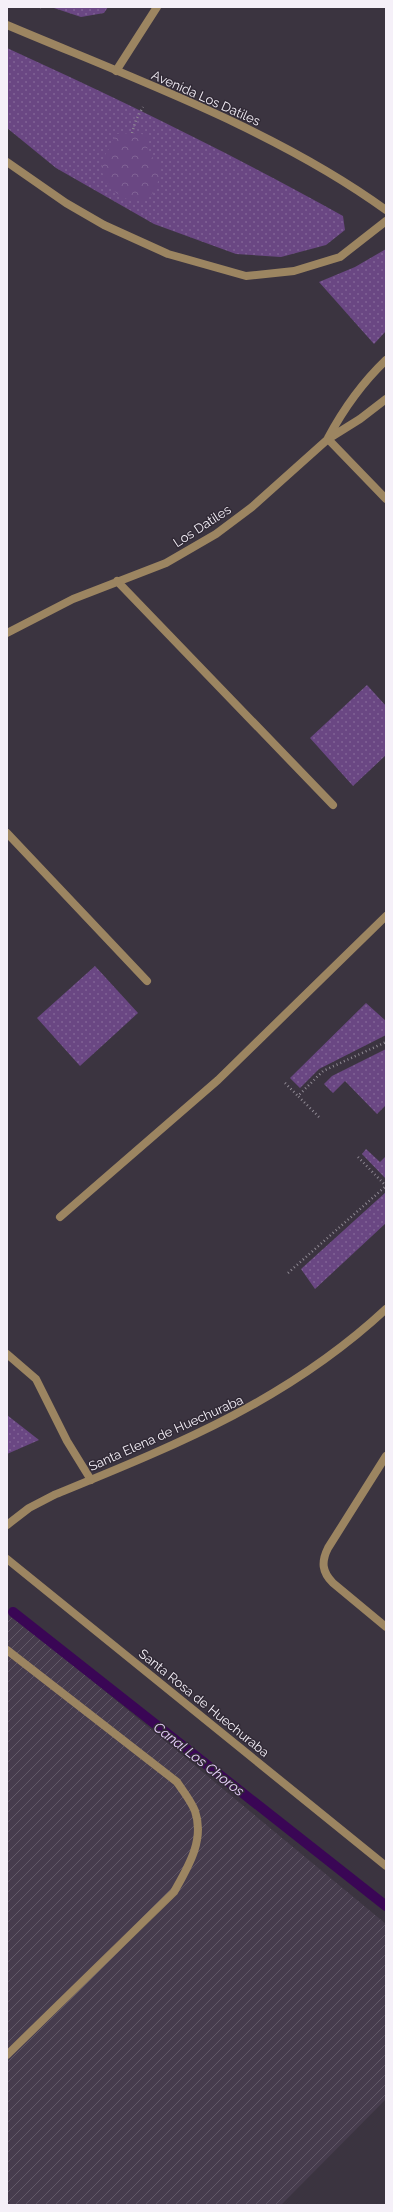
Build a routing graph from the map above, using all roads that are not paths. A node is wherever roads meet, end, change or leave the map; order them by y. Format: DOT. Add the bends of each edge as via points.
graph roads {
  1 [pos="157,7"];
  2 [pos="7,25"];
  3 [pos="116,71"];
  4 [pos="7,162"];
  5 [pos="386,210"];
  6 [pos="386,221"];
  7 [pos="386,360"];
  8 [pos="386,399"];
  9 [pos="328,439"];
  10 [pos="386,499"];
  11 [pos="117,581"];
  12 [pos="7,633"];
  13 [pos="333,805"];
  14 [pos="7,832"];
  15 [pos="386,916"];
  16 [pos="147,981"];
  17 [pos="60,1217"];
  18 [pos="386,1309"];
  19 [pos="7,1354"];
  20 [pos="386,1456"];
  21 [pos="91,1480"];
  22 [pos="7,1525"];
  23 [pos="7,1559"];
  24 [pos="386,1627"];
  25 [pos="7,1650"];
  26 [pos="386,1866"];
  27 [pos="7,2055"];
  1 -- 3 [label="street"];
  2 -- 3 [label="street, Avenida Los Datiles"];
  3 -- 5 [label="street, Avenida Los Datiles" via="256,134 322,168"];
  4 -- 6 [label="street" via="66,203 104,225 168,254 246,276 294,271 340,257"];
  7 -- 9 [label="street" via="359,388 342,412"];
  8 -- 9 [label="street, Los Datiles"];
  9 -- 10 [label="street"];
  9 -- 11 [label="street, Los Datiles" via="252,507 216,534 166,563"];
  11 -- 12 [label="street, Los Datiles" via="53,608"];
  11 -- 13 [label="street"];
  14 -- 16 [label="street"];
  15 -- 17 [label="street" via="218,1080"];
  18 -- 21 [label="street, Santa Elena de Huechuraba" via="344,1345 264,1400 214,1427"];
  19 -- 21 [label="street" via="36,1379 67,1442"];
  20 -- 24 [label="street" via="323,1557 326,1576"];
  21 -- 22 [label="street, Santa Elena de Huechuraba" via="29,1508"];
  23 -- 26 [label="street, Santa Rosa de Huechuraba"];
  25 -- 27 [label="street" via="178,1782 195,1811 198,1836 192,1860 174,1892"];
}
